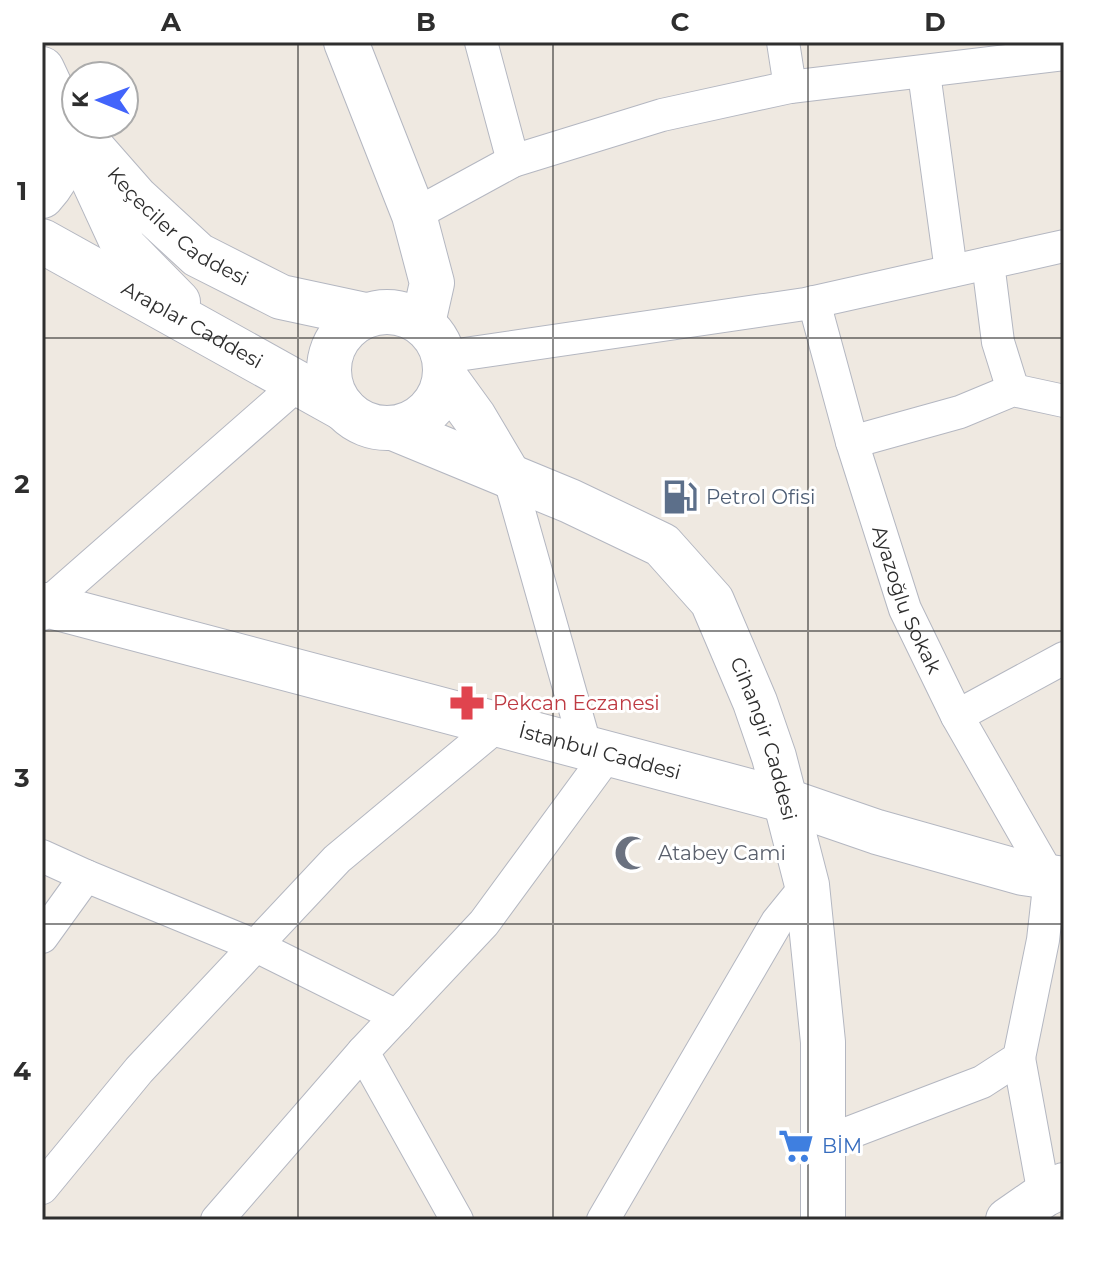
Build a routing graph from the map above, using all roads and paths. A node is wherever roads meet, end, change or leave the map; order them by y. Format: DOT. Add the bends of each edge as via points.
graph roads {
  1 [pos="346,42"];
  2 [pos="481,42"];
  3 [pos="783,42"];
  4 [pos="1047,50"];
  5 [pos="42,69"];
  6 [pos="924,73"];
  7 [pos="790,87"];
  8 [pos="60,107"];
  9 [pos="65,140"];
  10 [pos="75,140"];
  11 [pos="85,140"];
  12 [pos="513,161"];
  13 [pos="42,196"];
  14 [pos="414,215"];
  15 [pos="42,217"];
  16 [pos="42,241"];
  17 [pos="1064,246"];
  18 [pos="124,247"];
  19 [pos="988,263"];
  20 [pos="951,271"];
  21 [pos="281,297"];
  22 [pos="814,302"];
  23 [pos="365,315"];
  24 [pos="211,336"];
  25 [pos="437,353"];
  26 [pos="298,384"];
  27 [pos="1013,390"];
  28 [pos="1064,401"];
  29 [pos="344,409"];
  30 [pos="393,428"];
  31 [pos="852,442"];
  32 [pos="509,476"];
  33 [pos="44,606"];
  34 [pos="1064,658"];
  35 [pos="957,716"];
  36 [pos="498,725"];
  37 [pos="597,751"];
  38 [pos="787,801"];
  39 [pos="877,832"];
  40 [pos="42,856"];
  41 [pos="86,876"];
  42 [pos="1057,878"];
  43 [pos="807,885"];
  44 [pos="42,937"];
  45 [pos="1054,941"];
  46 [pos="256,946"];
  47 [pos="397,1016"];
  48 [pos="363,1052"];
  49 [pos="1019,1058"];
  50 [pos="825,1142"];
  51 [pos="42,1188"];
  52 [pos="1054,1190"];
  53 [pos="217,1220"];
  54 [pos="457,1220"];
  55 [pos="603,1220"];
  56 [pos="823,1220"];
  57 [pos="1008,1220"];
  1 -- 14 [label="street"];
  2 -- 12 [label="street"];
  3 -- 7 [label="street"];
  4 -- 6 [label="street"];
  5 -- 8 [label="street, Keçeciler Caddesi"];
  6 -- 7 [label="street"];
  6 -- 20 [label="street"];
  7 -- 12 [label="street" via="662,115"];
  9 -- 13 [label="street" via="56,181"];
  10 -- 18 [label="street"];
  11 -- 21 [label="street, Keçeciler Caddesi" via="136,198 198,255"];
  12 -- 14 [label="street"];
  14 -- 25 [label="street" via="432,283"];
  15 -- 18 [label="street, Araplar Caddesi"];
  16 -- 24 [label="street, Araplar Caddesi"];
  17 -- 19 [label="street"];
  18 -- 21 [label="street, Araplar Caddesi"];
  18 -- 24 [label="street"];
  19 -- 20 [label="street"];
  19 -- 27 [label="street" via="998,342"];
  20 -- 22 [label="street"];
  21 -- 23 [label="street, Keçeciler Caddesi"];
  22 -- 25 [label="street"];
  22 -- 31 [label="street, Ayazoğlu Sokak"];
  23 -- 25 [label="street" via="405,314"];
  23 -- 29 [label="street" via="336,340 330,357 333,394"];
  24 -- 26 [label="street, Araplar Caddesi"];
  25 -- 30 [label="street" via="439,397 427,413"];
  25 -- 32 [label="street"];
  26 -- 29 [label="street, Araplar Caddesi"];
  26 -- 33 [label="street"];
  27 -- 28 [label="street"];
  27 -- 31 [label="street" via="960,412"];
  29 -- 30 [label="street, Cihangir Caddesi" via="375,428"];
  30 -- 32 [label="street, Cihangir Caddesi"];
  31 -- 35 [label="street, Ayazoğlu Sokak" via="905,609"];
  32 -- 37 [label="street"];
  32 -- 38 [label="street, Cihangir Caddesi" via="662,545 712,601 755,702"];
  33 -- 36 [label="street, İstanbul Caddesi"];
  34 -- 35 [label="street"];
  35 -- 42 [label="street, Ayazoğlu Sokak"];
  36 -- 37 [label="street, İstanbul Caddesi"];
  36 -- 46 [label="street" via="337,859"];
  37 -- 38 [label="street, İstanbul Caddesi"];
  37 -- 47 [label="street" via="484,923"];
  38 -- 39 [label="street, İstanbul Caddesi"];
  38 -- 43 [label="street, Cihangir Caddesi"];
  39 -- 42 [label="street, İstanbul Caddesi"];
  39 -- 43 [label="street" via="837,840 824,852"];
  40 -- 41 [label="street"];
  41 -- 44 [label="street"];
  41 -- 46 [label="street"];
  42 -- 45 [label="street"];
  43 -- 50 [label="street, Cihangir Caddesi" via="823,1042"];
  43 -- 55 [label="street" via="777,922"];
  45 -- 49 [label="street"];
  46 -- 47 [label="street"];
  46 -- 51 [label="street" via="139,1070"];
  47 -- 48 [label="street"];
  48 -- 53 [label="street"];
  48 -- 54 [label="street"];
  49 -- 50 [label="street" via="982,1082"];
  49 -- 52 [label="street"];
  50 -- 56 [label="street, Cihangir Caddesi"];
  52 -- 57 [label="street"];
}
